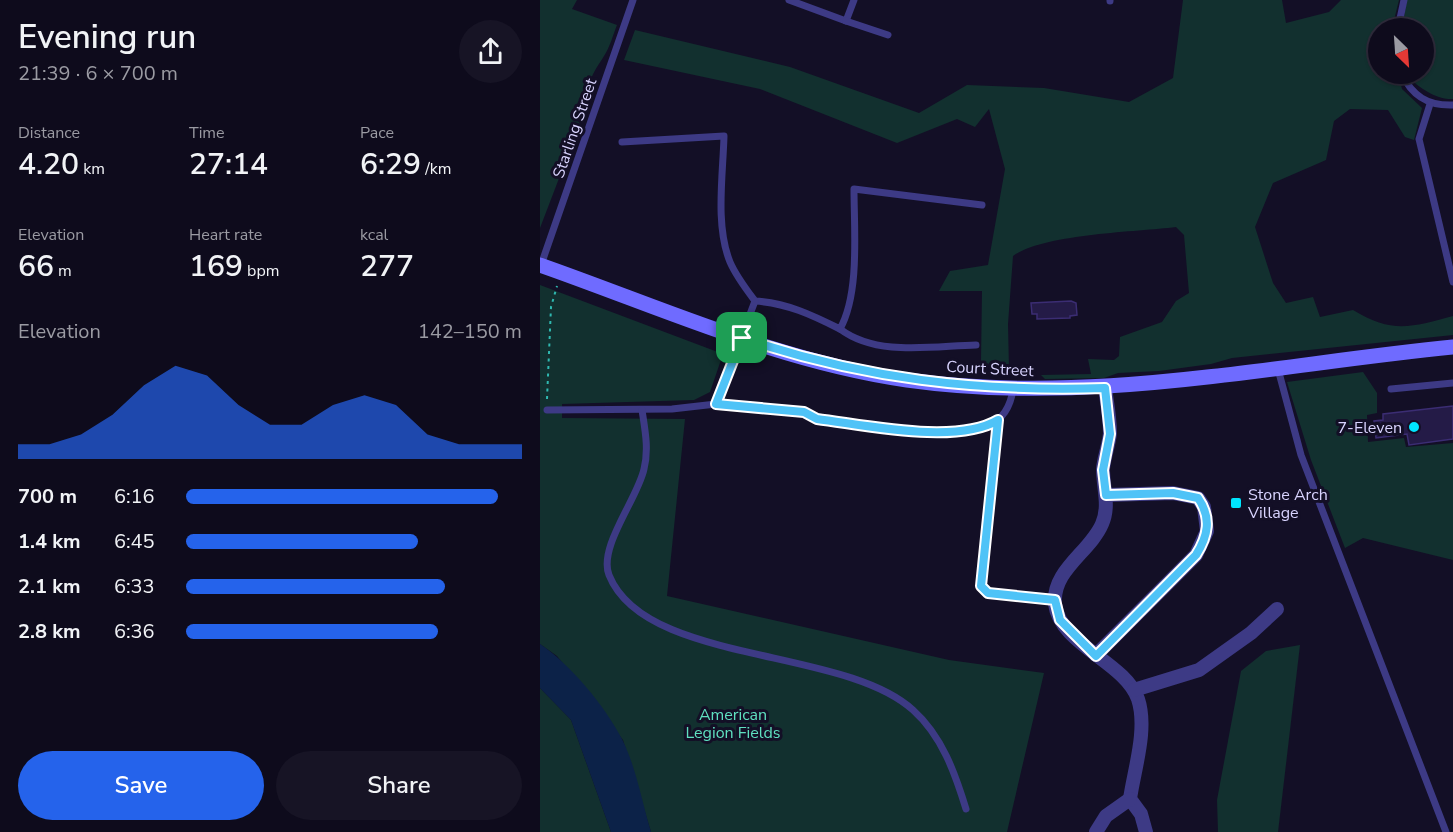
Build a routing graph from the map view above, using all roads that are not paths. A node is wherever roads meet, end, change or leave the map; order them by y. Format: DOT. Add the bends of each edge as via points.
graph roads {
  1 [pos="633,0"];
  2 [pos="789,0"];
  3 [pos="854,0"];
  4 [pos="1404,0"];
  5 [pos="1400,18"];
  6 [pos="846,21"];
  7 [pos="888,35"];
  8 [pos="1408,84"];
  9 [pos="1430,104"];
  10 [pos="1453,105"];
  11 [pos="622,142"];
  12 [pos="982,205"];
  13 [pos="541,265"];
  14 [pos="1453,282"];
  15 [pos="755,301"];
  16 [pos="840,329"];
  17 [pos="742,338"];
  18 [pos="976,345"];
  19 [pos="1453,347"];
  20 [pos="1277,368"];
  21 [pos="1453,383"];
  22 [pos="1105,388"];
  23 [pos="1013,389"];
  24 [pos="1391,389"];
  25 [pos="716,404"];
  26 [pos="546,410"];
  27 [pos="642,410"];
  28 [pos="998,420"];
  29 [pos="1106,495"];
  30 [pos="1055,600"];
  31 [pos="1277,609"];
  32 [pos="1096,656"];
  33 [pos="1134,690"];
  34 [pos="1130,799"];
  35 [pos="966,809"];
  36 [pos="1096,832"];
  37 [pos="1146,832"];
  38 [pos="1446,832"];
  1 -- 13 [label="lane, Starling Street"];
  2 -- 6 [label="lane"];
  3 -- 6 [label="lane"];
  4 -- 5 [label="lane"];
  6 -- 7 [label="lane"];
  8 -- 9 [label="lane" via="1415,95"];
  9 -- 10 [label="lane"];
  9 -- 14 [label="lane" via="1419,139"];
  11 -- 15 [label="lane" via="724,136 724,243 730,261"];
  12 -- 16 [label="lane" via="854,189 854,260 849,309"];
  13 -- 17 [label="main road, Court Street"];
  15 -- 16 [label="lane" via="804,311"];
  15 -- 17 [label="lane"];
  16 -- 18 [label="lane" via="863,342 887,346"];
  17 -- 23 [label="main road, Court Street" via="851,370 906,380"];
  17 -- 25 [label="lane"];
  19 -- 20 [label="main road, Court Street"];
  20 -- 22 [label="main road, Court Street"];
  20 -- 38 [label="lane" via="1301,455"];
  21 -- 24 [label="lane"];
  22 -- 23 [label="main road, Court Street"];
  22 -- 29 [label="street" via="1110,434 1103,470"];
  23 -- 28 [label="lane" via="1007,412"];
  25 -- 27 [label="lane"];
  25 -- 28 [label="lane" via="804,412 817,419 936,432 972,430"];
  26 -- 27 [label="lane"];
  27 -- 35 [label="lane" via="647,453 644,470 607,563 623,597 649,617 682,633 853,678 896,696 926,722 937,739 950,762"];
  28 -- 30 [label="lane" via="981,586 988,593"];
  29 -- 30 [label="street" via="1103,523 1064,573"];
  29 -- 32 [label="street" via="1198,498 1204,507 1207,531 1196,555"];
  30 -- 32 [label="street" via="1060,620"];
  31 -- 33 [label="street" via="1199,670"];
  32 -- 33 [label="street"];
  33 -- 34 [label="street" via="1140,731"];
  34 -- 36 [label="street" via="1106,816"];
  34 -- 37 [label="street" via="1142,814"];
}
